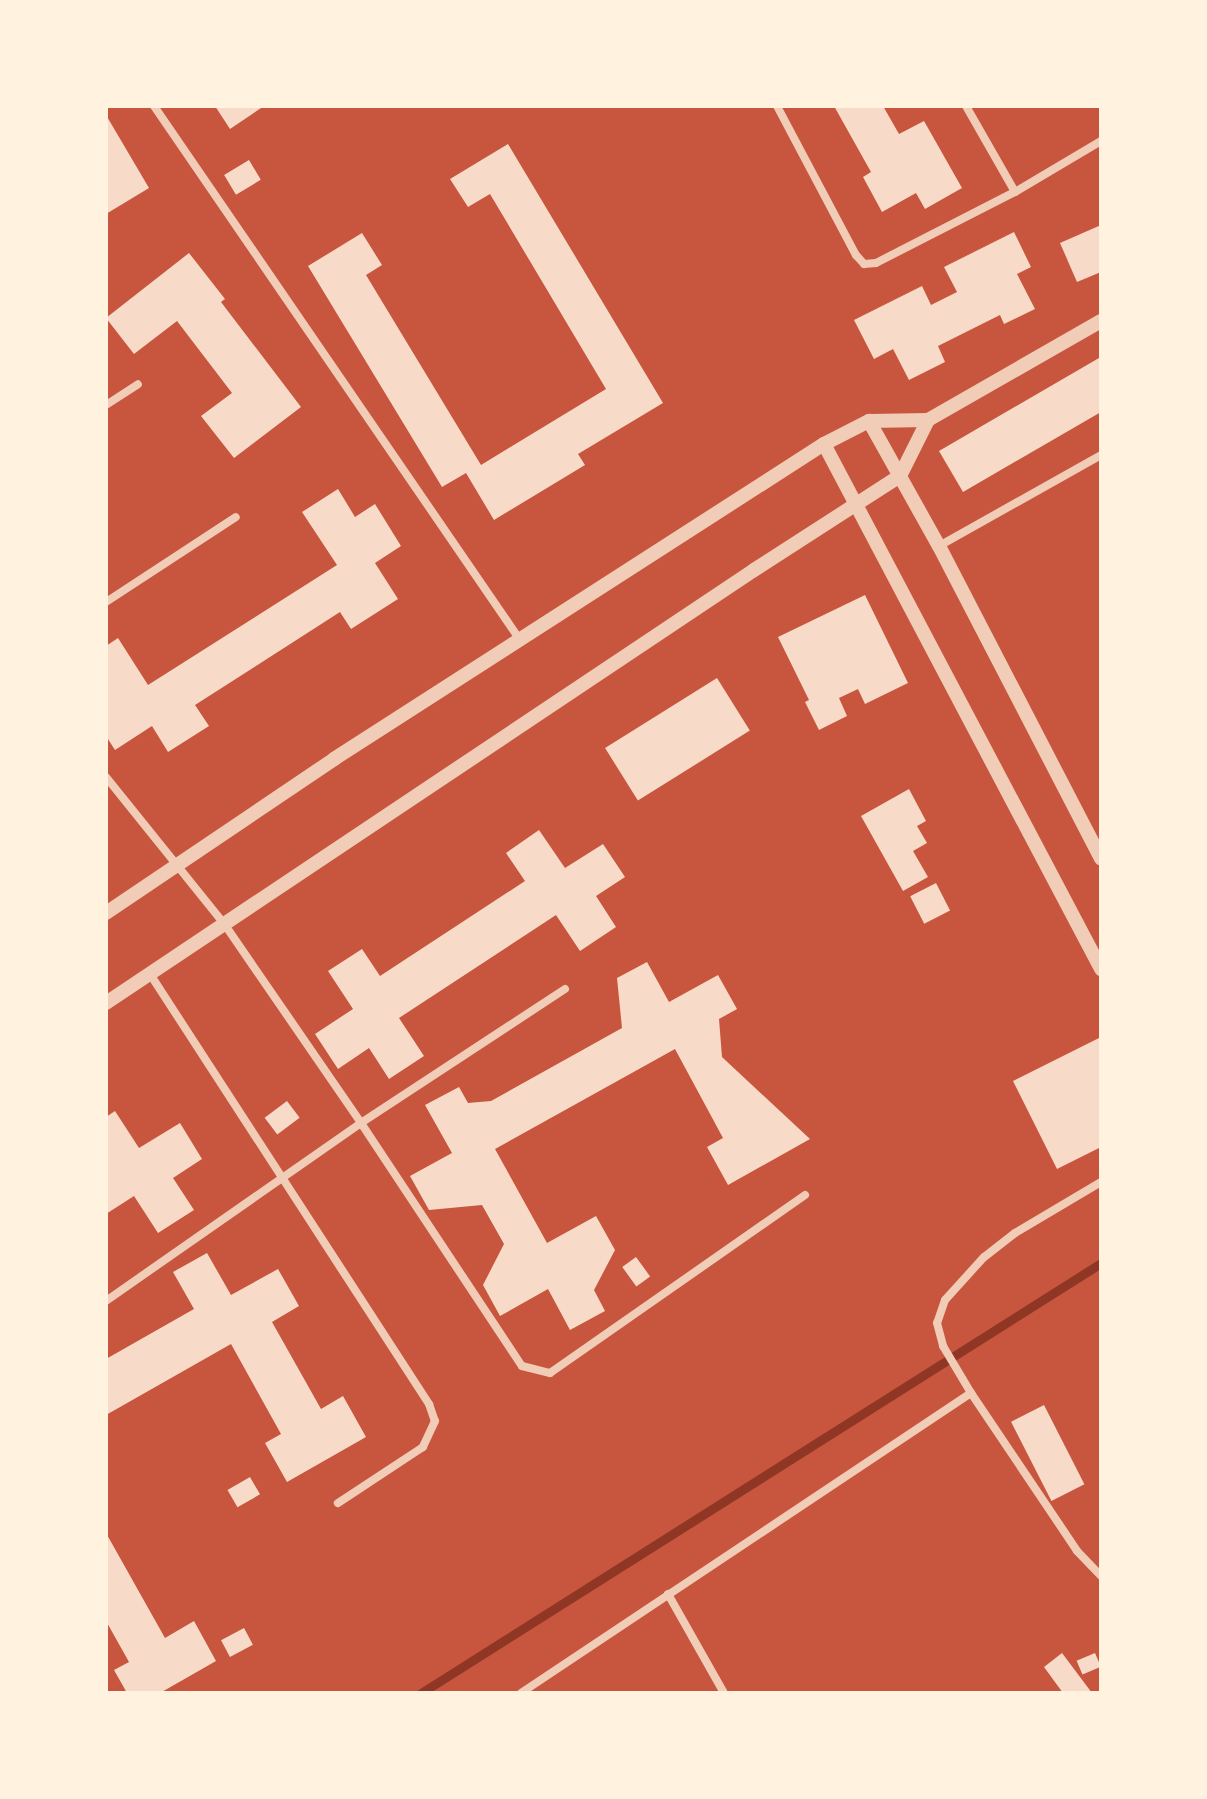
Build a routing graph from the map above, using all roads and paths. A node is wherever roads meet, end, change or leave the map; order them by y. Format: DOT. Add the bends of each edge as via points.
graph roads {
  1 [pos="154,106"];
  2 [pos="777,106"];
  3 [pos="966,106"];
  4 [pos="1101,141"];
  5 [pos="1015,192"];
  6 [pos="1101,321"];
  7 [pos="138,384"];
  8 [pos="106,405"];
  9 [pos="928,420"];
  10 [pos="869,421"];
  11 [pos="824,444"];
  12 [pos="1101,455"];
  13 [pos="900,476"];
  14 [pos="857,504"];
  15 [pos="236,517"];
  16 [pos="939,546"];
  17 [pos="106,602"];
  18 [pos="520,640"];
  19 [pos="106,777"];
  20 [pos="1101,859"];
  21 [pos="177,866"];
  22 [pos="106,913"];
  23 [pos="225,925"];
  24 [pos="1101,969"];
  25 [pos="150,974"];
  26 [pos="565,989"];
  27 [pos="106,1003"];
  28 [pos="361,1123"];
  29 [pos="282,1179"];
  30 [pos="1101,1182"];
  31 [pos="805,1195"];
  32 [pos="106,1301"];
  33 [pos="971,1393"];
  34 [pos="338,1503"];
  35 [pos="1101,1576"];
  36 [pos="668,1594"];
  37 [pos="521,1693"];
  38 [pos="724,1693"];
  1 -- 18 [label="street"];
  2 -- 5 [label="street" via="864,264 876,263"];
  3 -- 5 [label="street"];
  4 -- 5 [label="street"];
  6 -- 9 [label="street"];
  7 -- 8 [label="street"];
  9 -- 10 [label="street"];
  9 -- 13 [label="street"];
  10 -- 11 [label="street"];
  10 -- 13 [label="street"];
  11 -- 14 [label="street"];
  11 -- 18 [label="street"];
  12 -- 16 [label="street"];
  13 -- 14 [label="street"];
  13 -- 16 [label="street"];
  14 -- 23 [label="street"];
  14 -- 24 [label="street"];
  15 -- 17 [label="street"];
  16 -- 20 [label="street"];
  18 -- 21 [label="street"];
  19 -- 21 [label="street"];
  21 -- 22 [label="street"];
  21 -- 23 [label="street"];
  23 -- 25 [label="street"];
  23 -- 28 [label="street"];
  25 -- 27 [label="street"];
  25 -- 29 [label="street"];
  26 -- 28 [label="street"];
  28 -- 29 [label="street"];
  28 -- 31 [label="street" via="522,1366 550,1373"];
  29 -- 32 [label="street"];
  29 -- 34 [label="street" via="429,1404 435,1421 423,1447"];
  30 -- 33 [label="street" via="984,1257 939,1311 938,1335"];
  33 -- 35 [label="street" via="1077,1551"];
  33 -- 36 [label="street"];
  36 -- 37 [label="street"];
  36 -- 38 [label="street"];
}
